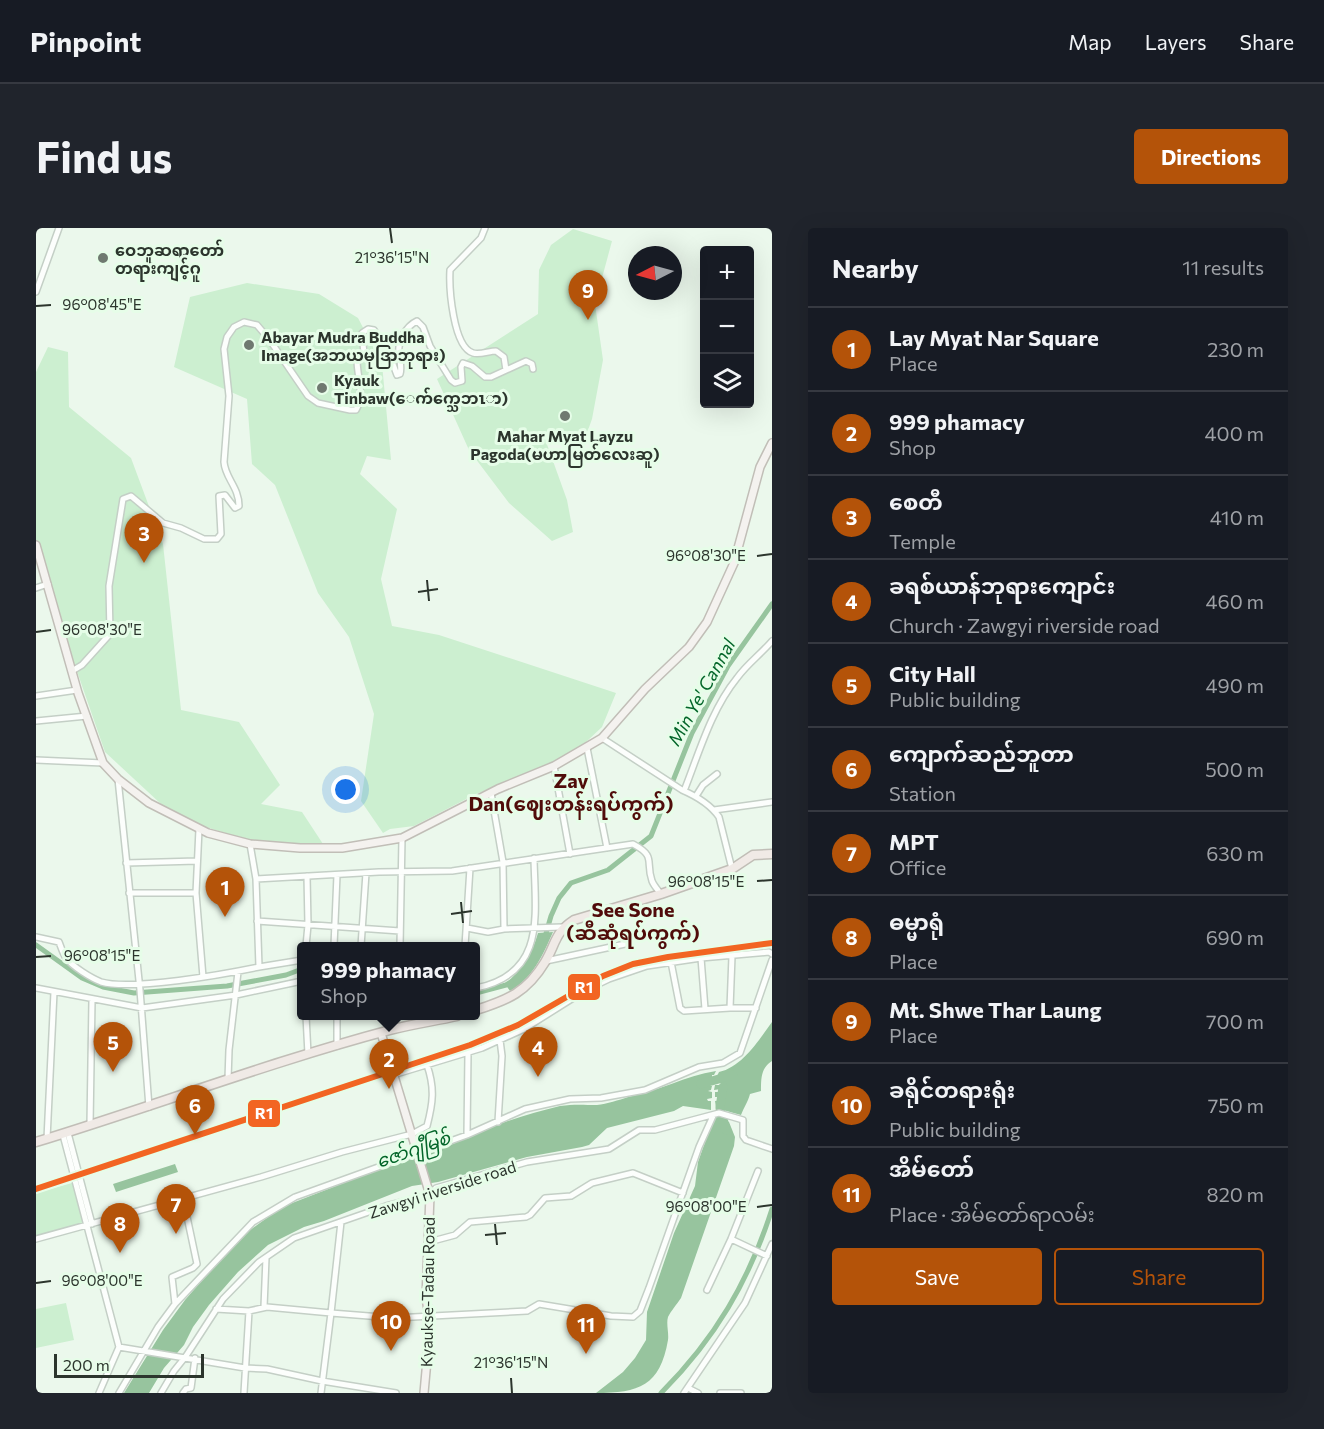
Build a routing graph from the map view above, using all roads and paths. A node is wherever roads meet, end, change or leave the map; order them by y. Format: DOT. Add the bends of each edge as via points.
graph roads {
  1 [pos="59,228"];
  2 [pos="485,228"];
  3 [pos="36,292"];
  4 [pos="533,369"];
  5 [pos="506,370"];
  6 [pos="772,443"];
  7 [pos="36,545"];
  8 [pos="48,584"];
  9 [pos="36,588"];
  10 [pos="772,641"];
  11 [pos="72,671"];
  12 [pos="77,690"];
  13 [pos="36,696"];
  14 [pos="87,716"];
  15 [pos="36,721"];
  16 [pos="602,738"];
  17 [pos="587,748"];
  18 [pos="36,760"];
  19 [pos="103,763"];
  20 [pos="554,766"];
  21 [pos="717,774"];
  22 [pos="118,779"];
  23 [pos="683,791"];
  24 [pos="491,793"];
  25 [pos="696,796"];
  26 [pos="772,802"];
  27 [pos="714,810"];
  28 [pos="199,829"];
  29 [pos="402,837"];
  30 [pos="250,844"];
  31 [pos="606,848"];
  32 [pos="570,854"];
  33 [pos="772,854"];
  34 [pos="534,858"];
  35 [pos="196,861"];
  36 [pos="503,862"];
  37 [pos="126,863"];
  38 [pos="470,868"];
  39 [pos="732,869"];
  40 [pos="366,873"];
  41 [pos="402,873"];
  42 [pos="337,875"];
  43 [pos="307,876"];
  44 [pos="256,879"];
  45 [pos="129,893"];
  46 [pos="196,893"];
  47 [pos="661,894"];
  48 [pos="257,921"];
  49 [pos="308,924"];
  50 [pos="334,926"];
  51 [pos="559,927"];
  52 [pos="362,928"];
  53 [pos="467,928"];
  54 [pos="537,928"];
  55 [pos="504,929"];
  56 [pos="400,931"];
  57 [pos="36,937"];
  58 [pos="306,942"];
  59 [pos="334,942"];
  60 [pos="361,942"];
  61 [pos="400,942"];
  62 [pos="465,942"];
  63 [pos="625,944"];
  64 [pos="772,954"];
  65 [pos="732,956"];
  66 [pos="701,958"];
  67 [pos="772,960"];
  68 [pos="297,961"];
  69 [pos="546,961"];
  70 [pos="671,962"];
  71 [pos="259,967"];
  72 [pos="238,972"];
  73 [pos="203,977"];
  74 [pos="297,982"];
  75 [pos="140,987"];
  76 [pos="480,987"];
  77 [pos="36,988"];
  78 [pos="54,992"];
  79 [pos="237,992"];
  80 [pos="92,1000"];
  81 [pos="142,1005"];
  82 [pos="730,1008"];
  83 [pos="756,1008"];
  84 [pos="480,1009"];
  85 [pos="705,1009"];
  86 [pos="306,1020"];
  87 [pos="337,1020"];
  88 [pos="389,1020"];
  89 [pos="438,1020"];
  90 [pos="385,1031"];
  91 [pos="500,1040"];
  92 [pos="337,1046"];
  93 [pos="468,1053"];
  94 [pos="308,1054"];
  95 [pos="427,1065"];
  96 [pos="393,1075"];
  97 [pos="228,1079"];
  98 [pos="149,1107"];
  99 [pos="716,1114"];
  100 [pos="498,1122"];
  101 [pos="90,1125"];
  102 [pos="65,1134"];
  103 [pos="412,1134"];
  104 [pos="467,1135"];
  105 [pos="47,1139"];
  106 [pos="36,1142"];
  107 [pos="772,1149"];
  108 [pos="417,1155"];
  109 [pos="758,1171"];
  110 [pos="683,1192"];
  111 [pos="429,1193"];
  112 [pos="186,1198"];
  113 [pos="341,1222"];
  114 [pos="89,1224"];
  115 [pos="36,1239"];
  116 [pos="731,1239"];
  117 [pos="429,1242"];
  118 [pos="772,1244"];
  119 [pos="767,1256"];
  120 [pos="266,1257"];
  121 [pos="707,1290"];
  122 [pos="175,1304"];
  123 [pos="264,1306"];
  124 [pos="216,1309"];
  125 [pos="249,1311"];
  126 [pos="331,1313"];
  127 [pos="429,1317"];
  128 [pos="119,1347"];
  129 [pos="145,1351"];
  130 [pos="186,1356"];
  131 [pos="195,1358"];
  132 [pos="245,1368"];
  133 [pos="322,1381"];
  134 [pos="686,1391"];
  135 [pos="99,1393"];
  136 [pos="119,1393"];
  137 [pos="161,1393"];
  138 [pos="183,1393"];
  139 [pos="244,1393"];
  140 [pos="321,1393"];
  141 [pos="396,1393"];
  142 [pos="424,1393"];
  143 [pos="698,1393"];
  144 [pos="720,1393"];
  145 [pos="741,1393"];
  1 -- 3 [label="street"];
  2 -- 5 [label="street" via="475,245 450,270 452,308 467,349 476,354 496,351 504,357"];
  4 -- 5 [label="street" via="526,361"];
  5 -- 11 [label="street" via="485,378 463,363 462,381 455,383 417,321 409,326 401,341 398,351 402,371 397,375 371,328 362,333 364,354 357,360 359,405 350,410 308,396 257,325 236,325 224,349 229,396 224,462 239,506 233,506 225,495 219,496 221,534 209,540 163,523 130,496 123,499 109,586 110,634"];
  6 -- 16 [label="main road" via="760,467 734,563 707,622 689,647"];
  7 -- 8 [label="main road"];
  8 -- 9 [label="street"];
  8 -- 11 [label="main road"];
  10 -- 23 [label="street" via="737,677 723,699"];
  11 -- 12 [label="main road"];
  12 -- 13 [label="street"];
  12 -- 14 [label="main road"];
  14 -- 15 [label="street"];
  14 -- 19 [label="main road"];
  16 -- 17 [label="main road"];
  16 -- 23 [label="street"];
  17 -- 20 [label="main road"];
  17 -- 31 [label="street"];
  18 -- 19 [label="street"];
  19 -- 22 [label="main road"];
  20 -- 24 [label="main road"];
  20 -- 32 [label="street"];
  21 -- 25 [label="street"];
  22 -- 28 [label="main road" via="150,803"];
  22 -- 37 [label="street"];
  23 -- 25 [label="street"];
  24 -- 29 [label="main road"];
  24 -- 36 [label="street"];
  25 -- 27 [label="street"];
  26 -- 27 [label="street"];
  27 -- 39 [label="street"];
  28 -- 30 [label="main road"];
  28 -- 35 [label="street"];
  29 -- 30 [label="main road" via="342,848"];
  29 -- 41 [label="street"];
  30 -- 44 [label="street"];
  31 -- 32 [label="street"];
  31 -- 47 [label="street" via="633,844 644,850 649,856 652,883"];
  32 -- 34 [label="street"];
  33 -- 39 [label="highway" via="753,855"];
  34 -- 36 [label="street"];
  34 -- 54 [label="street"];
  35 -- 37 [label="street"];
  35 -- 46 [label="street"];
  36 -- 38 [label="street"];
  36 -- 55 [label="street"];
  37 -- 45 [label="street"];
  38 -- 41 [label="street"];
  38 -- 53 [label="street"];
  39 -- 47 [label="highway"];
  40 -- 41 [label="street"];
  40 -- 42 [label="street"];
  40 -- 52 [label="street"];
  41 -- 56 [label="street"];
  42 -- 43 [label="street"];
  42 -- 50 [label="street"];
  43 -- 44 [label="street"];
  43 -- 49 [label="street"];
  44 -- 48 [label="street"];
  45 -- 46 [label="street"];
  45 -- 75 [label="street"];
  46 -- 73 [label="street"];
  47 -- 51 [label="highway"];
  48 -- 49 [label="street"];
  48 -- 71 [label="street"];
  49 -- 50 [label="street"];
  49 -- 58 [label="street"];
  50 -- 52 [label="street"];
  50 -- 59 [label="street"];
  51 -- 54 [label="street"];
  51 -- 69 [label="highway"];
  52 -- 56 [label="street"];
  52 -- 60 [label="street"];
  53 -- 55 [label="street" via="488,932"];
  53 -- 62 [label="street"];
  54 -- 55 [label="street"];
  54 -- 76 [label="street" via="514,972"];
  56 -- 61 [label="street"];
  57 -- 75 [label="street" via="59,942 65,957 101,981"];
  63 -- 69 [label="street"];
  64 -- 65 [label="street"];
  65 -- 66 [label="street"];
  65 -- 82 [label="street"];
  66 -- 70 [label="street"];
  66 -- 85 [label="street"];
  67 -- 83 [label="street"];
  68 -- 71 [label="street"];
  69 -- 84 [label="highway" via="514,996"];
  70 -- 85 [label="street" via="680,1008"];
  70 -- 91 [label="street" via="609,979"];
  71 -- 72 [label="street"];
  72 -- 73 [label="street"];
  72 -- 79 [label="street"];
  73 -- 75 [label="street"];
  74 -- 79 [label="street"];
  75 -- 81 [label="street"];
  77 -- 78 [label="street"];
  78 -- 80 [label="street"];
  78 -- 105 [label="street"];
  79 -- 81 [label="street"];
  79 -- 97 [label="street"];
  80 -- 81 [label="street"];
  80 -- 101 [label="street"];
  81 -- 98 [label="street"];
  82 -- 83 [label="street"];
  82 -- 85 [label="street"];
  83 -- 100 [label="street" via="740,1053 723,1063 699,1067 645,1090 570,1099 525,1109"];
  86 -- 94 [label="street"];
  87 -- 92 [label="street"];
  88 -- 90 [label="street"];
  89 -- 90 [label="highway"];
  90 -- 92 [label="highway"];
  90 -- 96 [label="main road, Kyaukse-Tadau Road"];
  91 -- 93 [label="street"];
  91 -- 100 [label="street"];
  92 -- 94 [label="highway"];
  93 -- 95 [label="street"];
  93 -- 104 [label="street"];
  94 -- 97 [label="highway"];
  95 -- 96 [label="street"];
  95 -- 103 [label="street" via="433,1083 430,1114 427,1126"];
  96 -- 103 [label="main road, Kyaukse-Tadau Road"];
  97 -- 98 [label="highway"];
  98 -- 101 [label="highway"];
  99 -- 107 [label="street" via="742,1120 746,1140"];
  99 -- 110 [label="street"];
  99 -- 111 [label="street, Zawgyi riverside road" via="655,1130 639,1130 609,1149 527,1162"];
  100 -- 104 [label="street"];
  101 -- 102 [label="highway"];
  102 -- 105 [label="highway"];
  102 -- 114 [label="street"];
  103 -- 108 [label="main road, Kyaukse-Tadau Road"];
  103 -- 112 [label="street"];
  104 -- 108 [label="street"];
  105 -- 106 [label="highway"];
  108 -- 111 [label="main road, Kyaukse-Tadau Road"];
  108 -- 122 [label="street" via="295,1197 253,1222"];
  109 -- 116 [label="street"];
  110 -- 117 [label="street" via="633,1173 592,1183 571,1196 545,1198 526,1217 470,1221 454,1235"];
  110 -- 127 [label="street" via="640,1311 633,1317 537,1304 527,1311"];
  111 -- 113 [label="street, Zawgyi riverside road"];
  111 -- 117 [label="main road, Kyaukse-Tadau Road"];
  112 -- 114 [label="street"];
  112 -- 122 [label="street" via="197,1264 172,1277"];
  113 -- 120 [label="street, Zawgyi riverside road" via="294,1238"];
  113 -- 126 [label="street"];
  114 -- 115 [label="street"];
  114 -- 128 [label="street"];
  116 -- 119 [label="street"];
  116 -- 121 [label="street"];
  117 -- 127 [label="main road, Kyaukse-Tadau Road"];
  118 -- 119 [label="street"];
  119 -- 134 [label="street" via="745,1303"];
  120 -- 123 [label="street"];
  120 -- 124 [label="street, Zawgyi riverside road"];
  122 -- 129 [label="street"];
  123 -- 125 [label="street"];
  123 -- 126 [label="street"];
  124 -- 125 [label="street"];
  124 -- 130 [label="street, Zawgyi riverside road"];
  125 -- 132 [label="street"];
  126 -- 127 [label="street"];
  126 -- 133 [label="street"];
  127 -- 142 [label="main road, Kyaukse-Tadau Road"];
  128 -- 129 [label="street"];
  128 -- 135 [label="street"];
  129 -- 130 [label="street"];
  129 -- 136 [label="street"];
  130 -- 131 [label="street"];
  130 -- 137 [label="street, Zawgyi riverside road"];
  131 -- 132 [label="street"];
  131 -- 138 [label="street" via="191,1388"];
  132 -- 133 [label="street"];
  132 -- 139 [label="street"];
  133 -- 140 [label="street"];
  133 -- 141 [label="street"];
  134 -- 143 [label="street"];
  144 -- 145 [label="street"];
}
